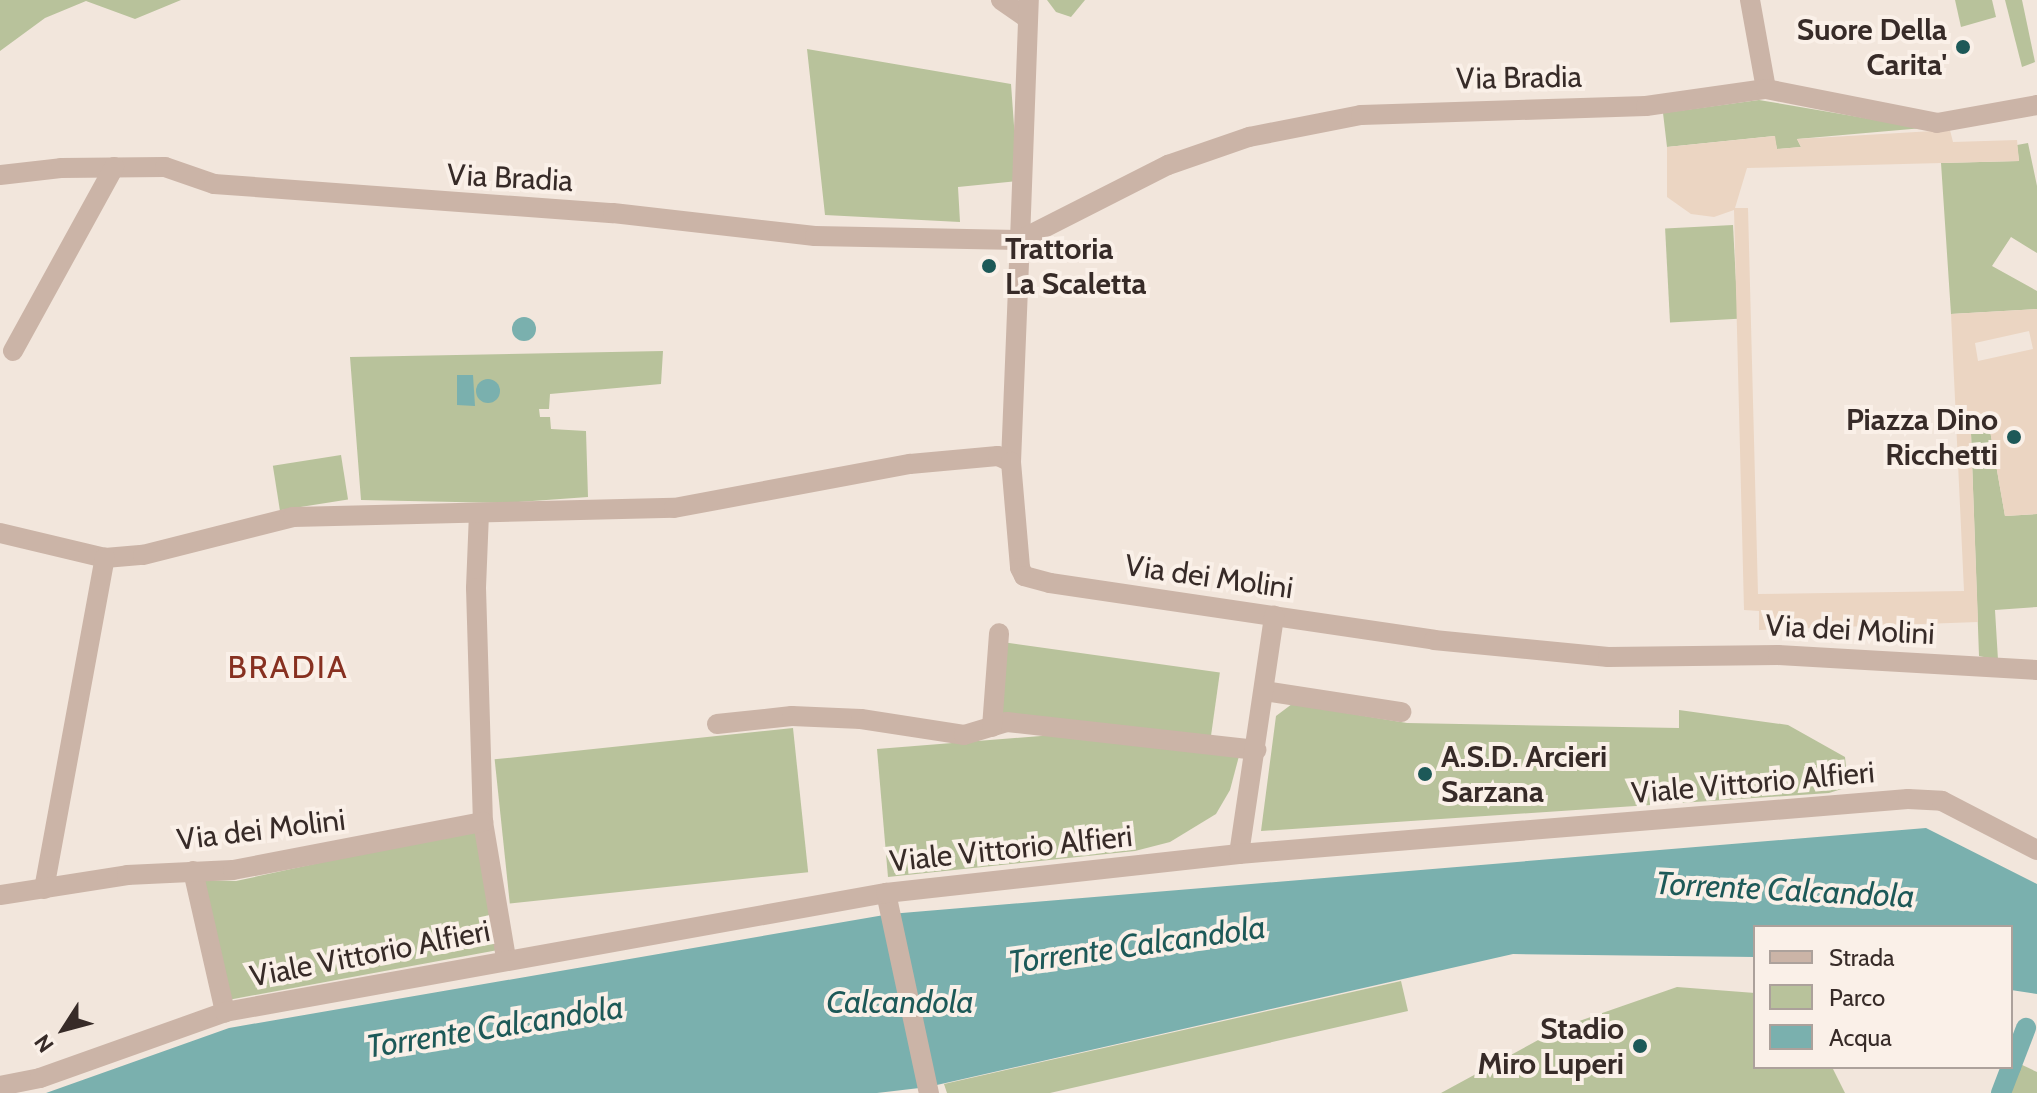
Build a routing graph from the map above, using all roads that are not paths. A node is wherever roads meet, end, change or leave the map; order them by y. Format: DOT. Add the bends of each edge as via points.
graph roads {
  1 [pos="1001,0"];
  2 [pos="1750,0"];
  3 [pos="1027,8"];
  4 [pos="1766,89"];
  5 [pos="2037,105"];
  6 [pos="114,167"];
  7 [pos="0,175"];
  8 [pos="1020,240"];
  9 [pos="13,351"];
  10 [pos="1011,462"];
  11 [pos="479,513"];
  12 [pos="0,533"];
  13 [pos="105,558"];
  14 [pos="1274,616"];
  15 [pos="999,633"];
  16 [pos="2037,670"];
  17 [pos="1264,691"];
  18 [pos="1401,712"];
  19 [pos="717,724"];
  20 [pos="992,727"];
  21 [pos="1256,750"];
  22 [pos="483,822"];
  23 [pos="2037,850"];
  24 [pos="1239,854"];
  25 [pos="193,871"];
  26 [pos="44,889"];
  27 [pos="886,893"];
  28 [pos="0,895"];
  29 [pos="506,958"];
  30 [pos="225,1012"];
  31 [pos="0,1086"];
  32 [pos="930,1093"];
  1 -- 3 [label="street"];
  2 -- 4 [label="street"];
  3 -- 8 [label="street"];
  4 -- 5 [label="street, Via Bradia" via="1937,123"];
  4 -- 8 [label="street, Via Bradia" via="1646,106 1361,115 1263,134 1168,165"];
  6 -- 7 [label="street, Via Bradia"];
  6 -- 8 [label="street, Via Bradia" via="165,167 214,184 613,213 815,236"];
  6 -- 9 [label="street"];
  8 -- 10 [label="street"];
  10 -- 11 [label="street" via="998,456 910,464 674,508"];
  10 -- 14 [label="street, Via dei Molini" via="1015,540 1024,576"];
  11 -- 13 [label="street" via="293,517 143,555"];
  11 -- 22 [label="street"];
  12 -- 13 [label="street"];
  13 -- 26 [label="street"];
  14 -- 16 [label="street, Via dei Molini" via="1434,640 1608,657 1861,657"];
  14 -- 17 [label="street"];
  15 -- 20 [label="street"];
  17 -- 18 [label="street"];
  17 -- 21 [label="street"];
  19 -- 20 [label="street" via="792,716 861,719 964,735"];
  20 -- 21 [label="street" via="1007,722"];
  21 -- 24 [label="street"];
  22 -- 25 [label="street, Via dei Molini" via="293,860"];
  22 -- 29 [label="street"];
  23 -- 24 [label="street, Viale Vittorio Alfieri" via="1942,801 1908,799"];
  24 -- 27 [label="street, Viale Vittorio Alfieri"];
  25 -- 26 [label="street, Via dei Molini"];
  25 -- 30 [label="street"];
  26 -- 28 [label="street, Via dei Molini"];
  27 -- 29 [label="street, Viale Vittorio Alfieri"];
  27 -- 32 [label="street"];
  29 -- 30 [label="street, Viale Vittorio Alfieri"];
  30 -- 31 [label="street, Viale Vittorio Alfieri" via="40,1078"];
}
